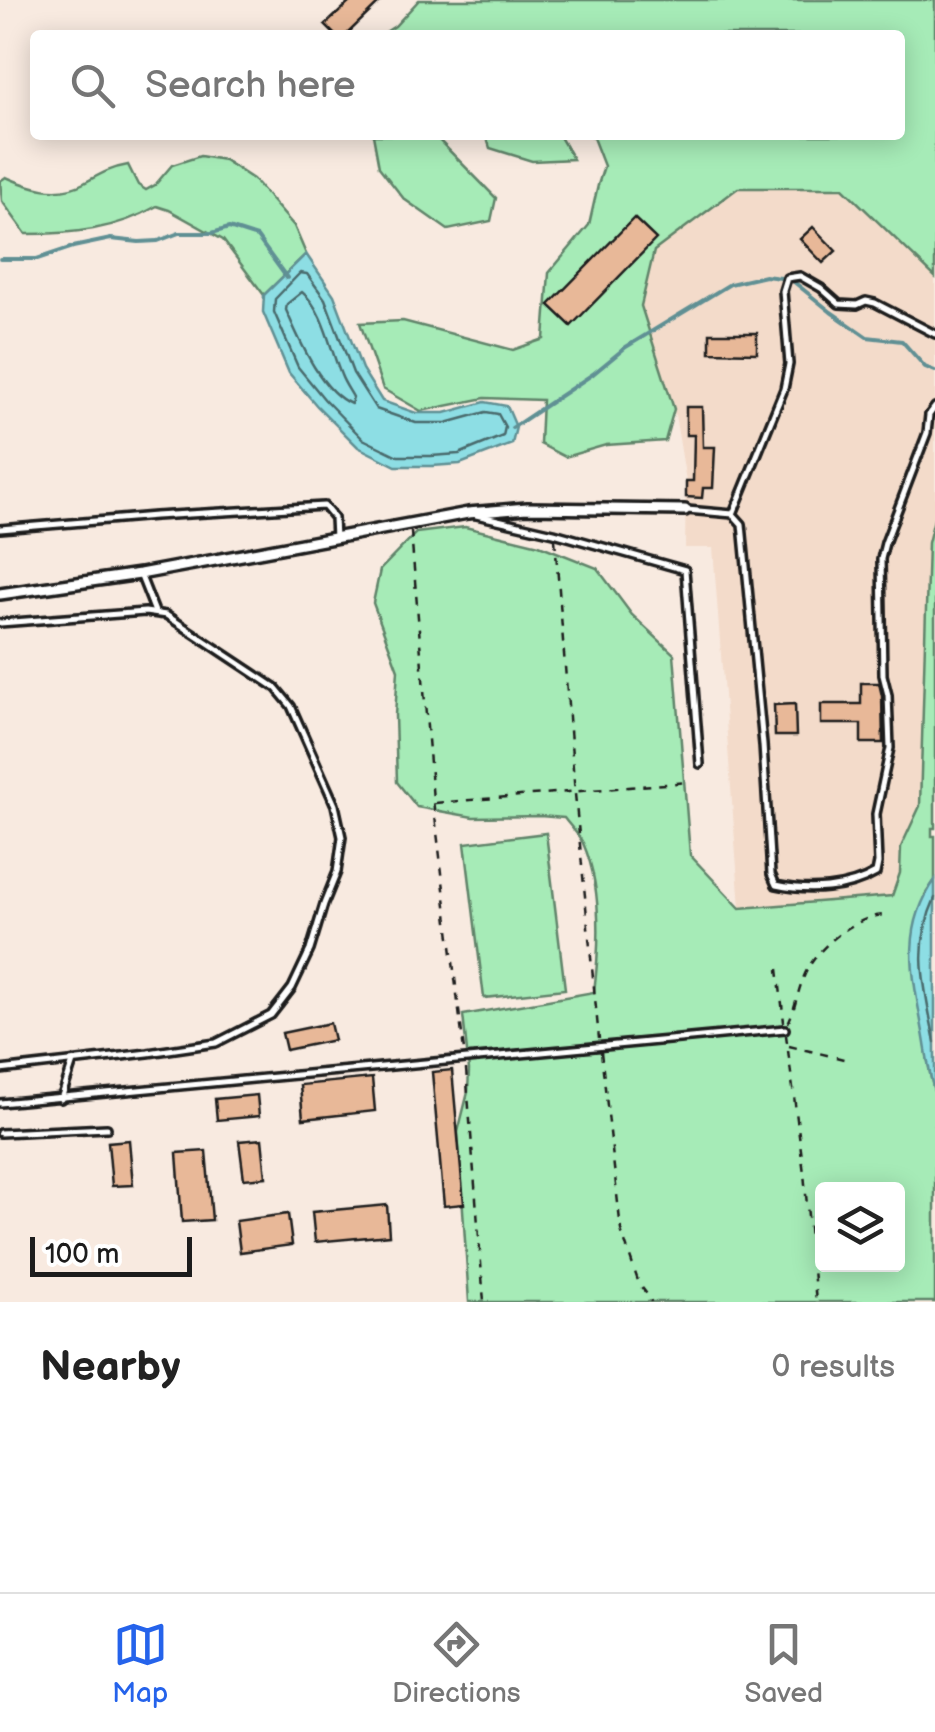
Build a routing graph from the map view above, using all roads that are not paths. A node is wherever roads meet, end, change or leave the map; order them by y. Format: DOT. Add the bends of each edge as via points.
graph roads {
  1 [pos="935,334"];
  2 [pos="935,406"];
  3 [pos="685,510"];
  4 [pos="468,514"];
  5 [pos="734,514"];
  6 [pos="0,529"];
  7 [pos="336,538"];
  8 [pos="140,574"];
  9 [pos="0,594"];
  10 [pos="155,612"];
  11 [pos="0,623"];
  12 [pos="700,764"];
  13 [pos="785,1029"];
  14 [pos="73,1062"];
  15 [pos="0,1070"];
  16 [pos="61,1099"];
  17 [pos="0,1103"];
  18 [pos="107,1128"];
  19 [pos="0,1133"];
  1 -- 5 [label="lane" via="875,303 839,304 800,276 788,278 784,389"];
  2 -- 5 [label="lane" via="882,560 890,748 876,814 876,873 862,880 834,888 786,887 776,885 771,874 742,524"];
  3 -- 4 [label="street"];
  3 -- 5 [label="lane"];
  4 -- 7 [label="street"];
  4 -- 12 [label="lane" via="685,570"];
  6 -- 7 [label="lane" via="324,506 334,518"];
  7 -- 8 [label="street"];
  8 -- 9 [label="street"];
  8 -- 10 [label="lane"];
  10 -- 11 [label="lane"];
  10 -- 14 [label="lane" via="276,688 291,706 335,805 342,837 337,872 310,950 271,1015 216,1043"];
  13 -- 16 [label="lane"];
  14 -- 15 [label="lane"];
  14 -- 16 [label="lane"];
  16 -- 17 [label="lane"];
  18 -- 19 [label="lane"];
}
